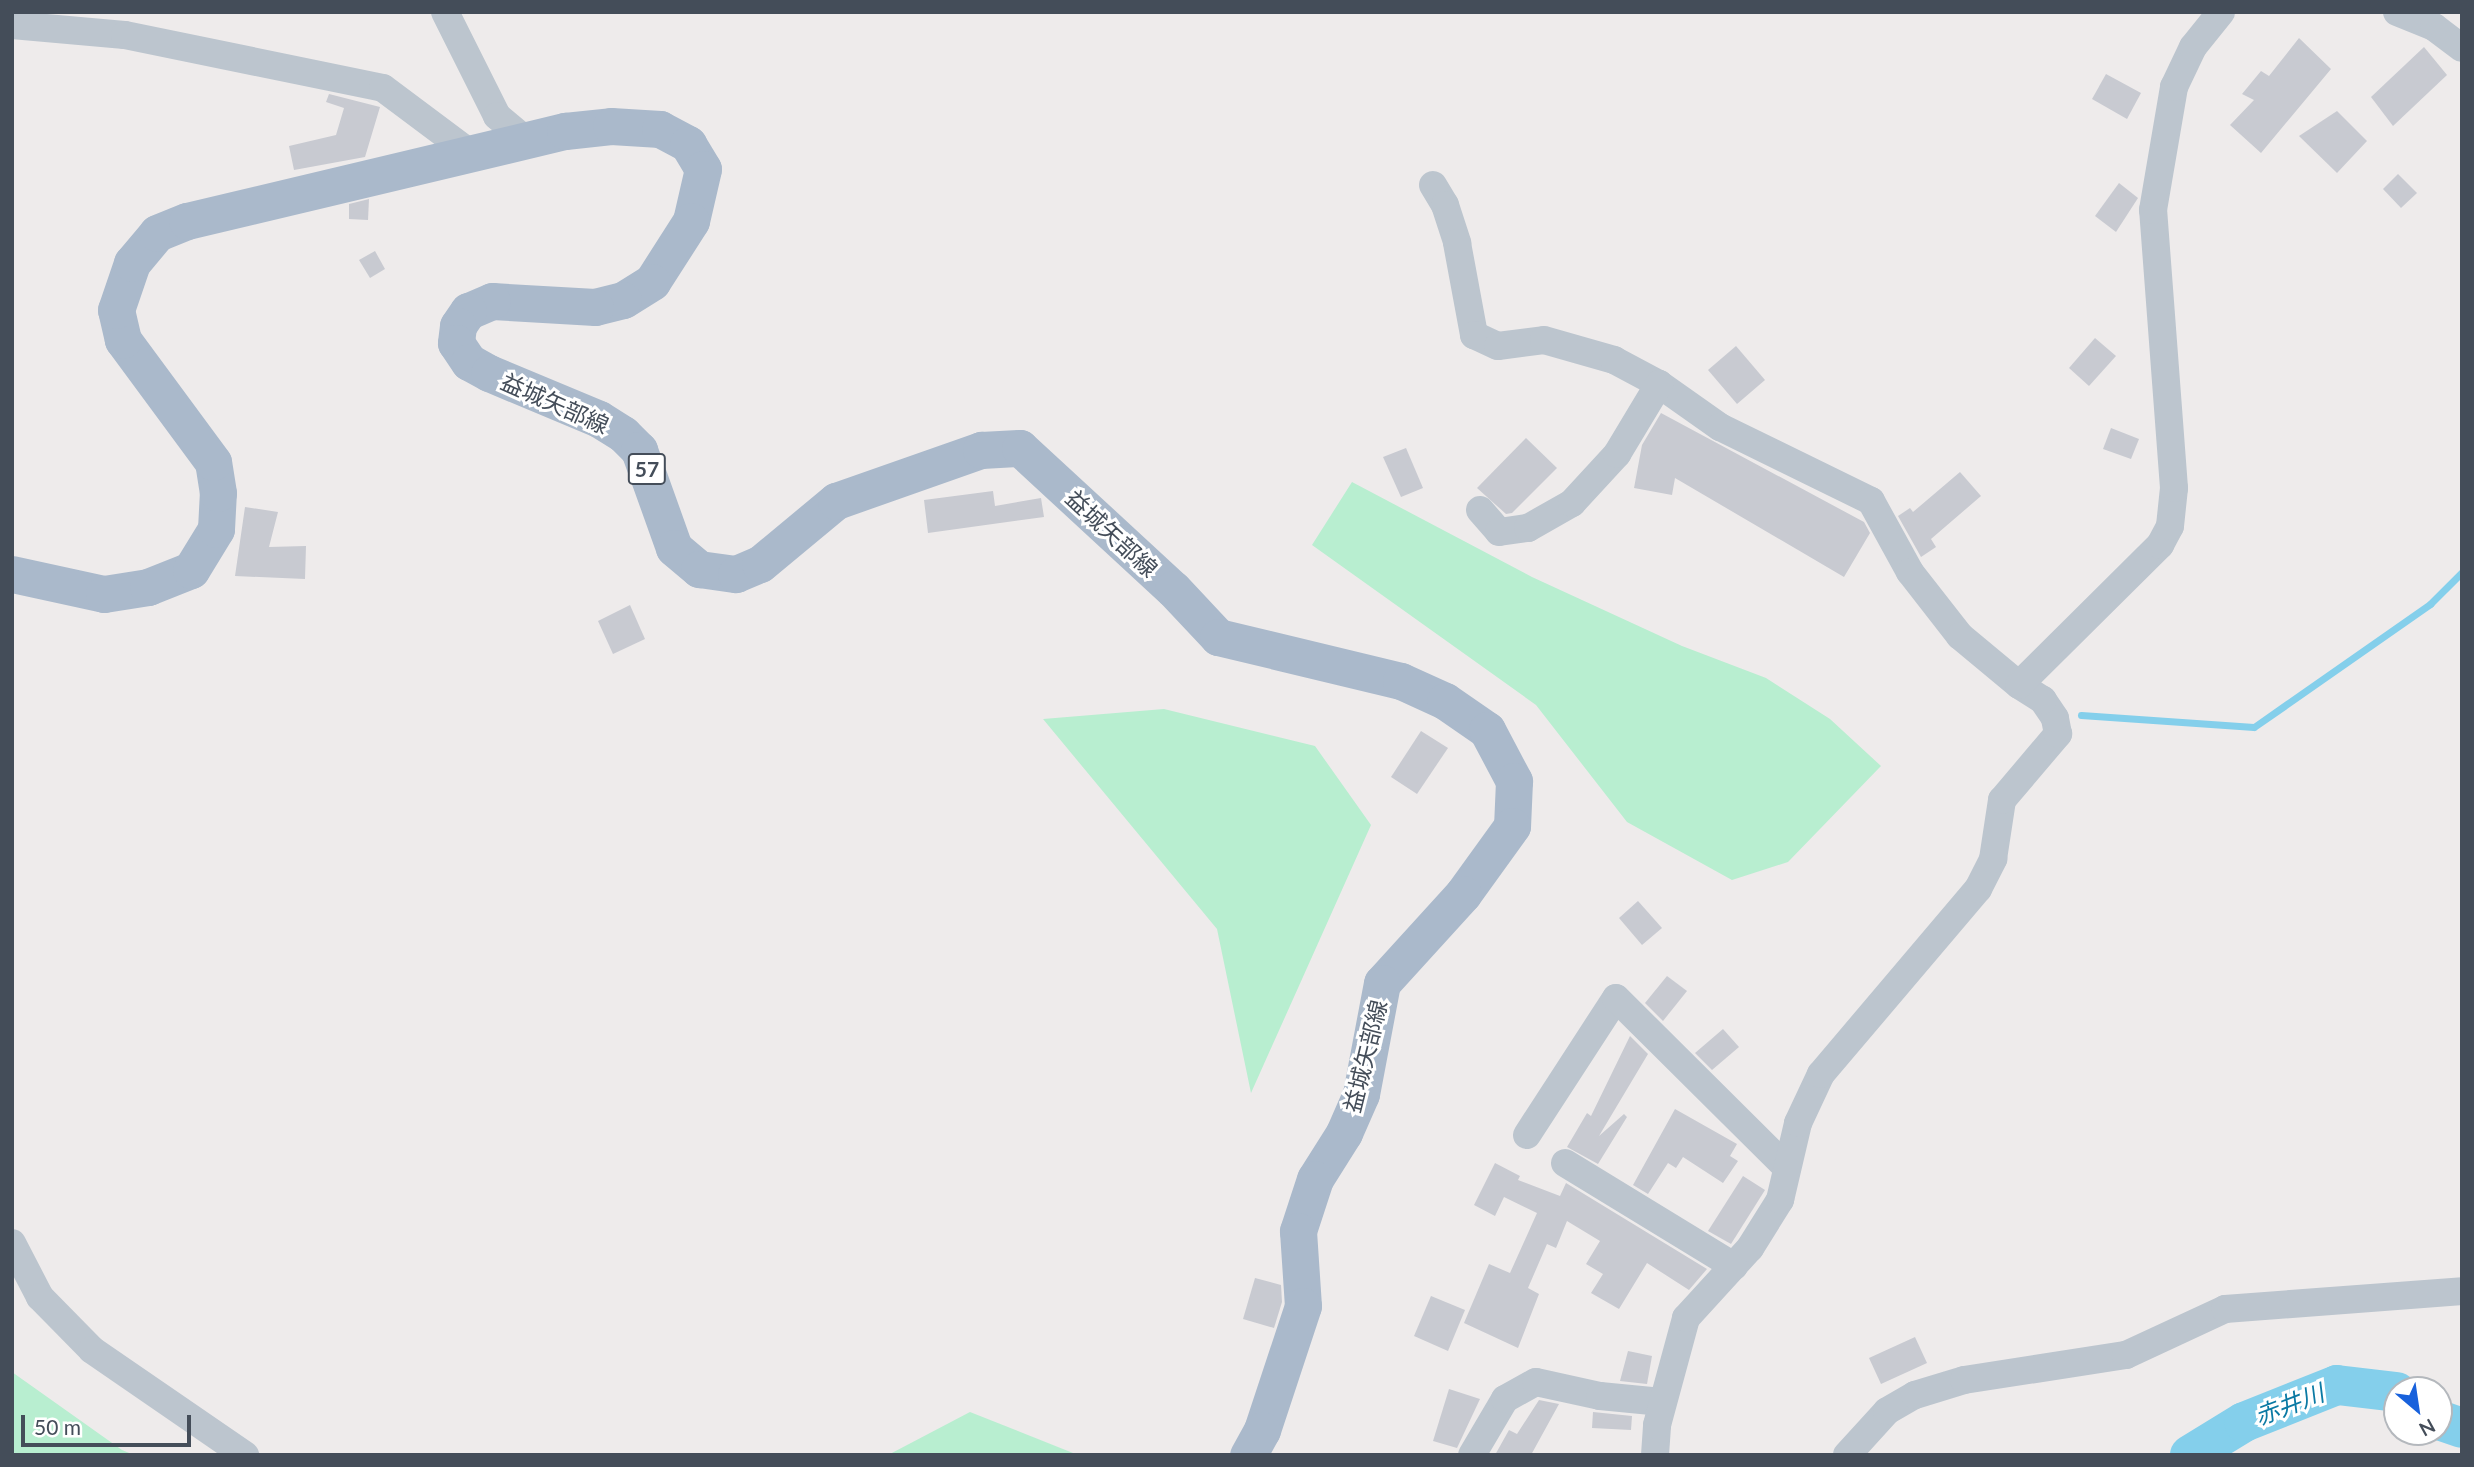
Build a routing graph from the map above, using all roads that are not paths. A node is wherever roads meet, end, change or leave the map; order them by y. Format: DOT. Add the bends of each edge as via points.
graph roads {
  1 [pos="445,12"];
  2 [pos="2221,12"];
  3 [pos="2397,12"];
  4 [pos="12,25"];
  5 [pos="2462,48"];
  6 [pos="524,139"];
  7 [pos="470,153"];
  8 [pos="1433,185"];
  9 [pos="1659,384"];
  10 [pos="1480,510"];
  11 [pos="12,574"];
  12 [pos="2019,685"];
  13 [pos="1527,1135"];
  14 [pos="1565,1163"];
  15 [pos="1787,1168"];
  16 [pos="12,1243"];
  17 [pos="1734,1266"];
  18 [pos="2462,1291"];
  19 [pos="1662,1402"];
  20 [pos="245,1455"];
  21 [pos="1248,1455"];
  22 [pos="1472,1455"];
  23 [pos="1655,1455"];
  24 [pos="1847,1455"];
  1 -- 6 [label="street" via="497,116"];
  2 -- 12 [label="street" via="2193,47 2174,87 2153,210 2174,488 2170,526 2160,545"];
  3 -- 5 [label="street" via="2434,27"];
  4 -- 7 [label="street" via="125,35 383,88"];
  6 -- 7 [label="main road, 益城矢部線 / 57"];
  6 -- 21 [label="main road, 益城矢部線 / 57" via="611,126 660,129 688,144 703,169 691,220 652,282 623,300 595,307 492,301 468,311 458,326 456,343 469,362 489,373 599,419 623,434 639,450 674,548 699,569 736,575 760,564 836,502 981,450 1020,448 1173,589 1218,637 1401,681 1445,701 1486,730 1514,781 1512,826 1463,894 1382,983 1361,1094 1344,1133 1315,1179 1298,1231 1303,1306 1262,1430"];
  7 -- 11 [label="main road, 益城矢部線 / 57" via="187,221 157,233 132,262 116,310 123,340 213,462 218,493 216,529 191,570 148,587 104,594"];
  8 -- 9 [label="street" via="1457,243 1474,335 1498,346 1544,340 1614,360"];
  9 -- 10 [label="street" via="1617,454 1572,503 1528,528 1499,532"];
  9 -- 12 [label="street" via="1720,427 1871,501 1910,572 1960,636"];
  12 -- 15 [label="street" via="2043,701 2055,718 2058,734 2002,800 1993,859 1978,889 1821,1074 1798,1123"];
  13 -- 15 [label="street" via="1616,998"];
  14 -- 17 [label="street"];
  15 -- 17 [label="street" via="1780,1200"];
  16 -- 20 [label="street" via="40,1297 92,1350"];
  17 -- 19 [label="street" via="1686,1318"];
  18 -- 24 [label="street" via="2225,1309 2126,1355 1964,1380 1915,1395 1887,1411"];
  19 -- 22 [label="street" via="1600,1396 1536,1382 1505,1399"];
  19 -- 23 [label="street"];
}
